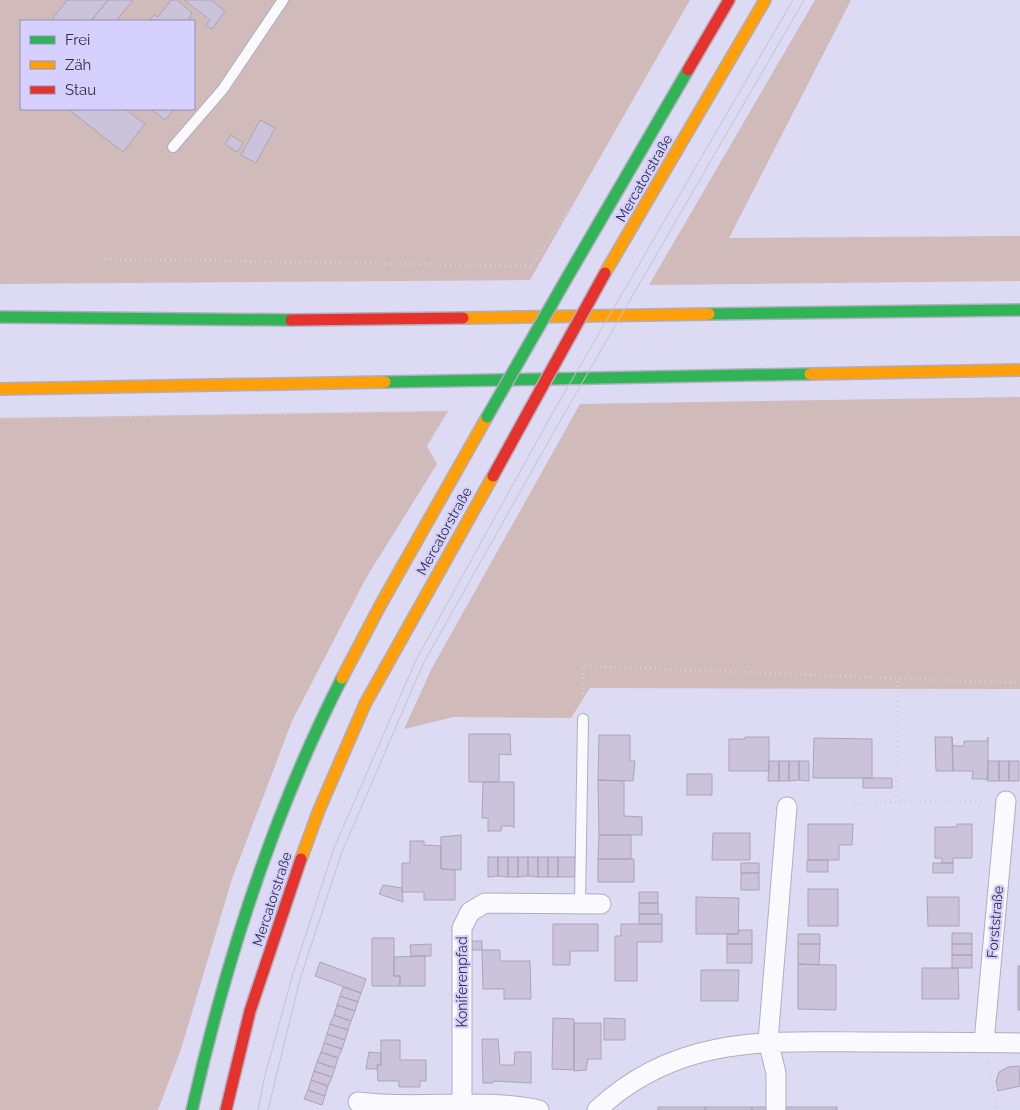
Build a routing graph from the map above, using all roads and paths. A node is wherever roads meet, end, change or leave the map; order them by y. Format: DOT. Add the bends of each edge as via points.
graph roads {
  1 [pos="282,0"];
  2 [pos="729,0"];
  3 [pos="765,0"];
  4 [pos="173,147"];
  5 [pos="580,211"];
  6 [pos="105,259"];
  7 [pos="1020,310"];
  8 [pos="0,317"];
  9 [pos="1020,370"];
  10 [pos="0,389"];
  11 [pos="0,418"];
  12 [pos="437,464"];
  13 [pos="898,678"];
  14 [pos="1020,683"];
  15 [pos="583,719"];
  16 [pos="1006,801"];
  17 [pos="896,802"];
  18 [pos="855,803"];
  19 [pos="787,807"];
  20 [pos="580,904"];
  21 [pos="601,904"];
  22 [pos="273,942"];
  23 [pos="768,1041"];
  24 [pos="984,1042"];
  25 [pos="1020,1043"];
  26 [pos="358,1102"];
  27 [pos="462,1105"];
  28 [pos="776,1107"];
  29 [pos="192,1110"];
  30 [pos="226,1110"];
  31 [pos="238,1110"];
  32 [pos="539,1110"];
  33 [pos="597,1110"];
  34 [pos="997,1110"];
  1 -- 4 [label="lane" via="224,89"];
  2 -- 29 [label="main road, Mercatorstraße, bridge" via="486,417 336,690 286,797 251,891 228,965"];
  3 -- 22 [label="main road, Mercatorstraße, bridge" via="605,273 365,704 319,810"];
  5 -- 6 [label="path" via="571,206 532,266"];
  7 -- 8 [label="main road" via="299,320"];
  9 -- 10 [label="main road"];
  11 -- 12 [label="path" via="448,411 427,446"];
  13 -- 14 [label="path"];
  13 -- 15 [label="path" via="583,666"];
  13 -- 17 [label="path"];
  15 -- 20 [label="lane"];
  16 -- 17 [label="path"];
  16 -- 24 [label="street, Forststraße"];
  17 -- 18 [label="path"];
  19 -- 23 [label="street"];
  20 -- 21 [label="street, Koniferenpfad"];
  20 -- 27 [label="street, Koniferenpfad" via="485,903 470,912 462,928"];
  22 -- 30 [label="main road, Mercatorstraße" via="250,1010"];
  22 -- 31 [label="main road"];
  23 -- 24 [label="street"];
  23 -- 28 [label="street" via="776,1073"];
  23 -- 33 [label="street" via="706,1049 671,1061 616,1093"];
  24 -- 25 [label="street"];
  24 -- 34 [label="path"];
  26 -- 27 [label="street" via="374,1106"];
  27 -- 32 [label="street"];
}
